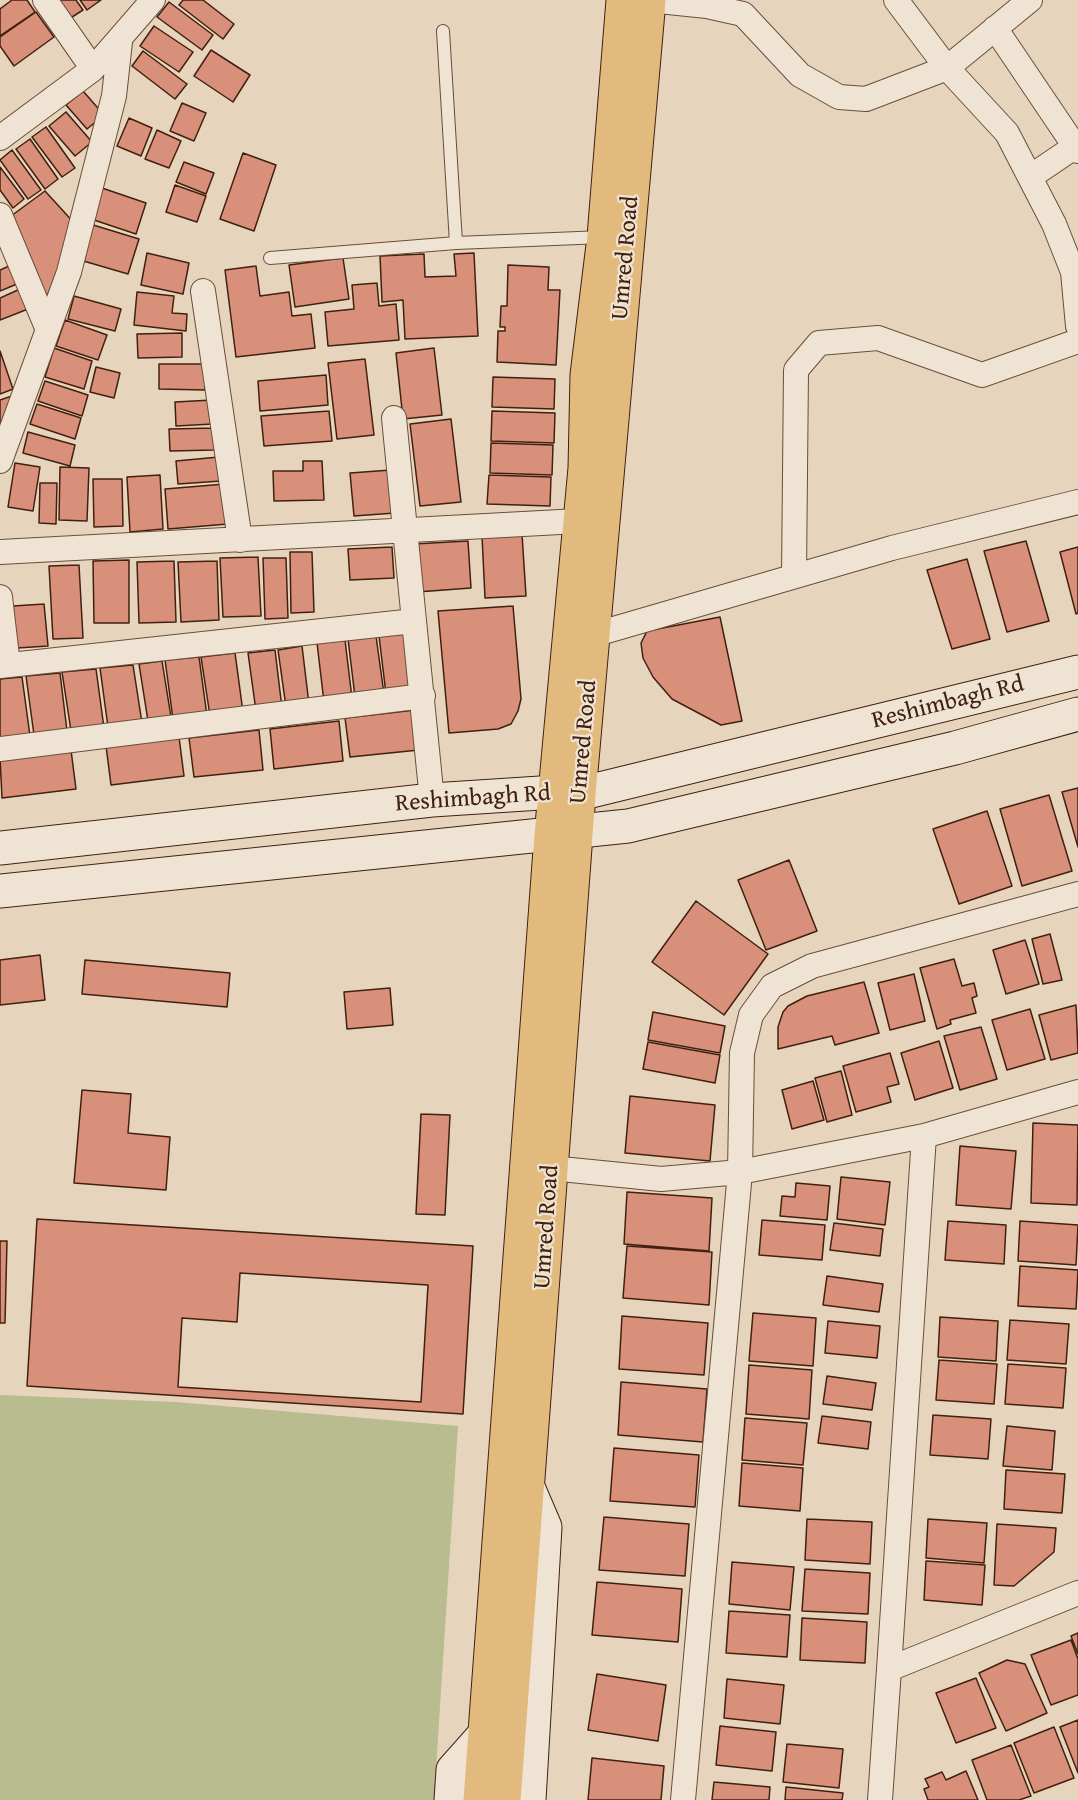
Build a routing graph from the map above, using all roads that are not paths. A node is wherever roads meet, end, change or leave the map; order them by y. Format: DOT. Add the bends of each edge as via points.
graph roads {
  1 [pos="45,0"];
  2 [pos="153,0"];
  3 [pos="623,0"];
  4 [pos="649,0"];
  5 [pos="896,0"];
  6 [pos="1030,0"];
  7 [pos="995,28"];
  8 [pos="442,31"];
  9 [pos="120,42"];
  10 [pos="947,68"];
  11 [pos="93,69"];
  12 [pos="0,138"];
  13 [pos="1077,148"];
  14 [pos="1030,177"];
  15 [pos="0,215"];
  16 [pos="616,238"];
  17 [pos="456,243"];
  18 [pos="270,258"];
  19 [pos="203,291"];
  20 [pos="1078,326"];
  21 [pos="48,330"];
  22 [pos="1078,341"];
  23 [pos="394,418"];
  24 [pos="0,461"];
  25 [pos="1078,502"];
  26 [pos="579,521"];
  27 [pos="406,530"];
  28 [pos="240,540"];
  29 [pos="0,552"];
  30 [pos="794,576"];
  31 [pos="0,597"];
  32 [pos="414,621"];
  33 [pos="581,636"];
  34 [pos="4,666"];
  35 [pos="1078,672"];
  36 [pos="423,696"];
  37 [pos="1078,714"];
  38 [pos="0,749"];
  39 [pos="567,793"];
  40 [pos="432,800"];
  41 [pos="564,835"];
  42 [pos="0,848"];
  43 [pos="0,891"];
  44 [pos="1078,894"];
  45 [pos="1078,1092"];
  46 [pos="924,1136"];
  47 [pos="551,1168"];
  48 [pos="740,1172"];
  49 [pos="527,1336"];
  50 [pos="527,1485"];
  51 [pos="1078,1592"];
  52 [pos="889,1669"];
  53 [pos="485,1734"];
  54 [pos="451,1800"];
  55 [pos="480,1800"];
  56 [pos="504,1800"];
  57 [pos="529,1800"];
  58 [pos="683,1800"];
  59 [pos="880,1800"];
  1 -- 11 [label="street"];
  2 -- 9 [label="street"];
  3 -- 16 [label="main road"];
  4 -- 10 [label="street" via="743,14 800,75 839,97 866,99"];
  4 -- 16 [label="main road, Umred Road"];
  5 -- 10 [label="street"];
  6 -- 7 [label="street"];
  7 -- 10 [label="street"];
  7 -- 13 [label="street"];
  8 -- 17 [label="lane"];
  9 -- 11 [label="street"];
  9 -- 21 [label="street" via="111,107 69,272"];
  10 -- 14 [label="street" via="1007,133"];
  11 -- 12 [label="street"];
  13 -- 14 [label="street"];
  14 -- 20 [label="street" via="1073,272"];
  15 -- 21 [label="street"];
  16 -- 17 [label="lane"];
  16 -- 26 [label="main road" via="587,375"];
  16 -- 33 [label="main road, Umred Road"];
  17 -- 18 [label="lane"];
  19 -- 28 [label="street"];
  21 -- 24 [label="street"];
  22 -- 30 [label="street" via="982,375 878,338 819,343 796,370"];
  23 -- 27 [label="street"];
  25 -- 30 [label="street"];
  26 -- 27 [label="street"];
  26 -- 33 [label="main road"];
  27 -- 28 [label="street"];
  27 -- 32 [label="street"];
  28 -- 29 [label="street"];
  30 -- 33 [label="street"];
  31 -- 34 [label="street"];
  32 -- 34 [label="street"];
  32 -- 36 [label="street"];
  33 -- 39 [label="main road"];
  35 -- 39 [label="main road, Reshimbagh Rd"];
  36 -- 38 [label="street"];
  36 -- 40 [label="street"];
  37 -- 41 [label="main road" via="770,793 628,826"];
  39 -- 40 [label="main road, Reshimbagh Rd"];
  39 -- 41 [label="main road"];
  40 -- 42 [label="main road, Reshimbagh Rd"];
  41 -- 43 [label="main road"];
  41 -- 47 [label="main road, Umred Road"];
  41 -- 49 [label="main road"];
  44 -- 48 [label="street" via="812,966 772,986 751,1015 742,1053"];
  45 -- 46 [label="street"];
  46 -- 48 [label="street"];
  46 -- 52 [label="street"];
  47 -- 48 [label="street" via="661,1179"];
  47 -- 49 [label="main road, Umred Road"];
  48 -- 58 [label="street"];
  49 -- 50 [label="main road, Umred Road"];
  49 -- 53 [label="main road"];
  50 -- 56 [label="main road, Umred Road"];
  50 -- 57 [label="main road" via="545,1527"];
  51 -- 52 [label="street"];
  52 -- 59 [label="street"];
  53 -- 54 [label="main road" via="453,1770"];
  53 -- 55 [label="main road"];
}
